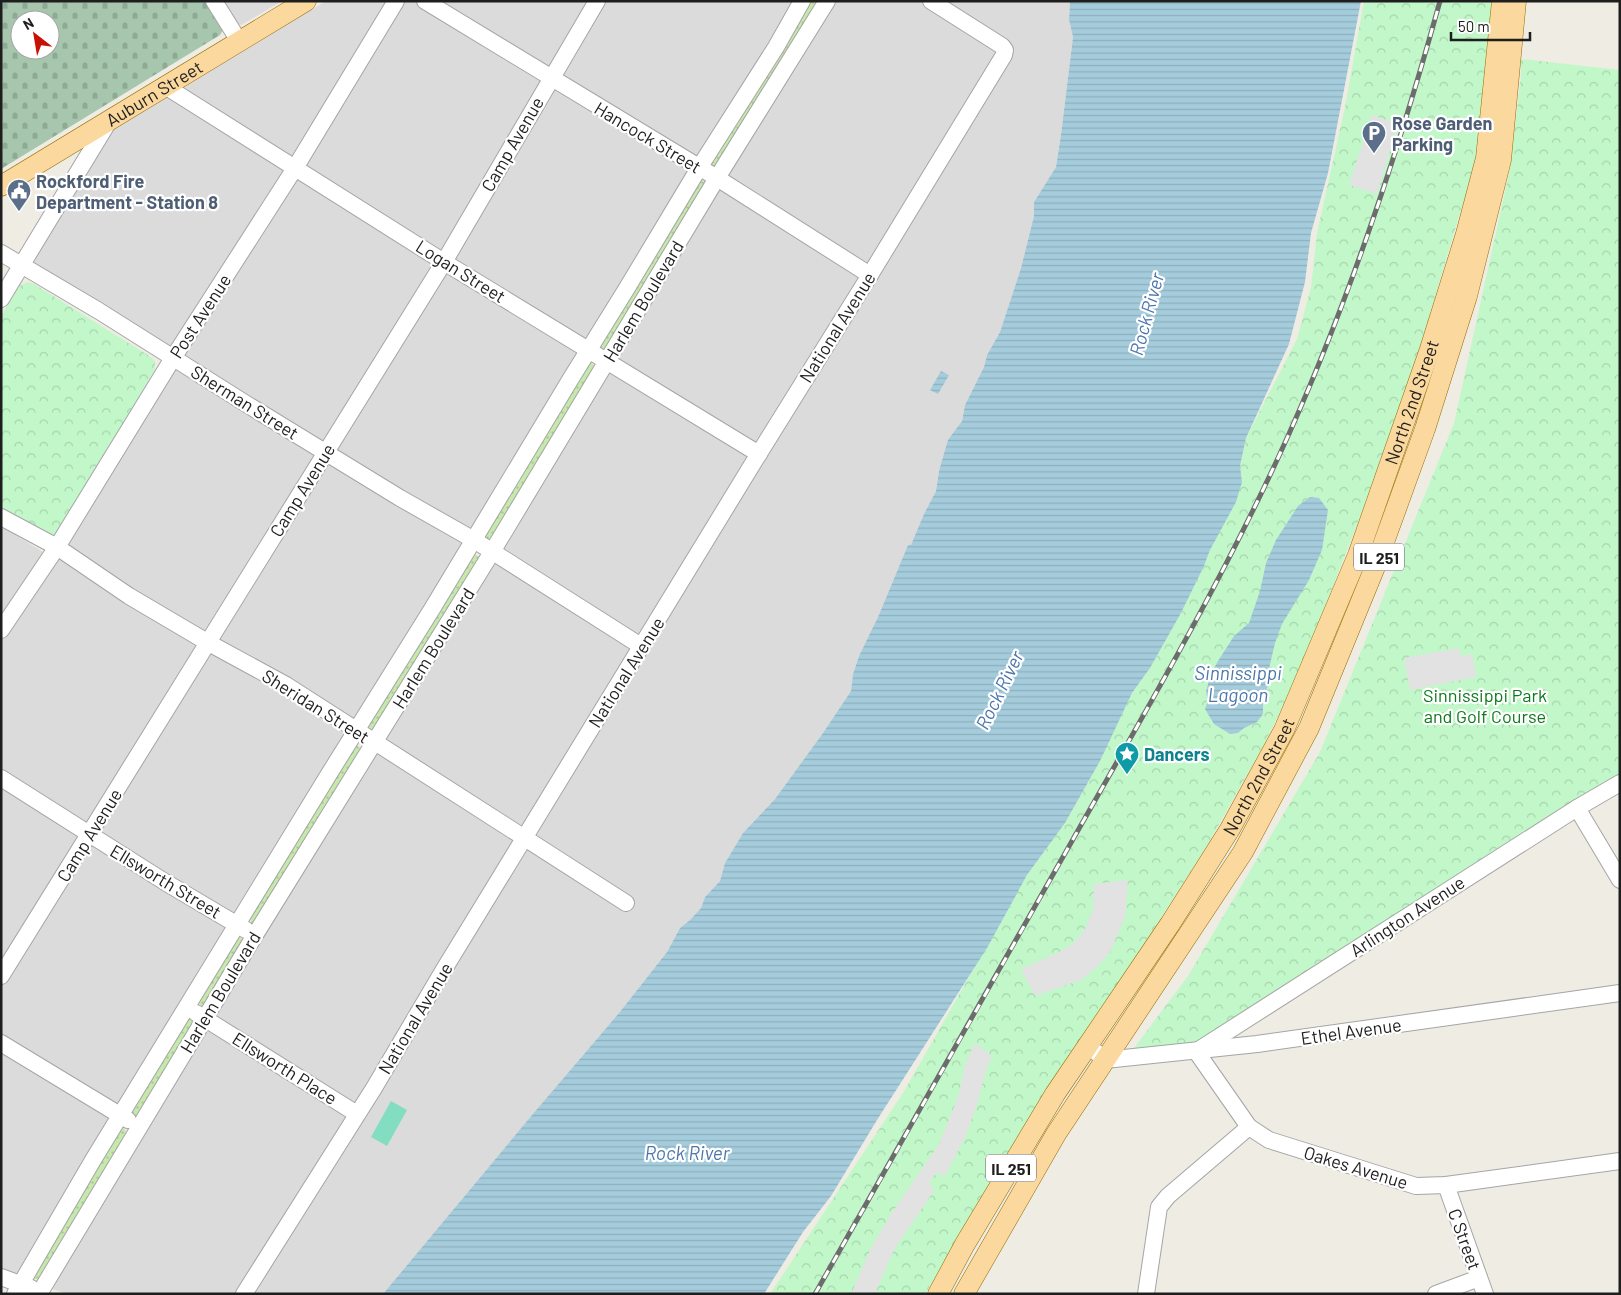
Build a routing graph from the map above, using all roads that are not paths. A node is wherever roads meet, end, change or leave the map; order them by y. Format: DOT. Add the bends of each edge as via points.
graph roads {
  1 [pos="214,1"];
  2 [pos="306,1"];
  3 [pos="396,1"];
  4 [pos="425,1"];
  5 [pos="597,1"];
  6 [pos="802,1"];
  7 [pos="826,1"];
  8 [pos="931,1"];
  9 [pos="1502,1"];
  10 [pos="1516,1"];
  11 [pos="239,41"];
  12 [pos="551,78"];
  13 [pos="165,86"];
  14 [pos="109,120"];
  15 [pos="295,168"];
  16 [pos="699,168"];
  17 [pos="716,178"];
  18 [pos="1,186"];
  19 [pos="1,253"];
  20 [pos="444,262"];
  21 [pos="21,266"];
  22 [pos="870,275"];
  23 [pos="1,299"];
  24 [pos="588,349"];
  25 [pos="173,358"];
  26 [pos="607,361"];
  27 [pos="326,452"];
  28 [pos="758,454"];
  29 [pos="1,517"];
  30 [pos="474,540"];
  31 [pos="57,547"];
  32 [pos="492,552"];
  33 [pos="1,630"];
  34 [pos="208,642"];
  35 [pos="641,646"];
  36 [pos="356,731"];
  37 [pos="375,743"];
  38 [pos="1,778"];
  39 [pos="1620,782"];
  40 [pos="1577,808"];
  41 [pos="90,835"];
  42 [pos="524,838"];
  43 [pos="1620,880"];
  44 [pos="626,903"];
  45 [pos="237,925"];
  46 [pos="255,935"];
  47 [pos="1,976"];
  48 [pos="1620,993"];
  49 [pos="186,1007"];
  50 [pos="206,1018"];
  51 [pos="1,1043"];
  52 [pos="1088,1044"];
  53 [pos="1196,1051"];
  54 [pos="1105,1060"];
  55 [pos="357,1114"];
  56 [pos="121,1115"];
  57 [pos="139,1126"];
  58 [pos="1250,1127"];
  59 [pos="1618,1166"];
  60 [pos="1446,1185"];
  61 [pos="1,1277"];
  62 [pos="1479,1278"];
  63 [pos="18,1289"];
  64 [pos="41,1293"];
  65 [pos="244,1294"];
  66 [pos="938,1294"];
  67 [pos="964,1294"];
  68 [pos="1146,1294"];
  69 [pos="1436,1294"];
  70 [pos="1485,1294"];
  1 -- 11 [label="street"];
  2 -- 11 [label="main road, Auburn Street"];
  3 -- 15 [label="street, Post Avenue"];
  4 -- 12 [label="street, Hancock Street"];
  5 -- 12 [label="street, Camp Avenue"];
  6 -- 16 [label="street, Harlem Boulevard"];
  7 -- 17 [label="street, Harlem Boulevard"];
  8 -- 22 [label="street, National Avenue" via="1005,50"];
  9 -- 52 [label="main road, North 2nd Street / IL 251" via="1486,158 1469,225 1430,349 1358,555 1284,730 1230,829"];
  10 -- 54 [label="main road, North 2nd Street / IL 251" via="1502,160 1467,296 1425,429 1376,567 1309,728 1243,852"];
  11 -- 13 [label="main road, Auburn Street"];
  12 -- 16 [label="street, Hancock Street"];
  12 -- 20 [label="street, Camp Avenue"];
  13 -- 14 [label="main road, Auburn Street"];
  13 -- 15 [label="street, Logan Street"];
  14 -- 18 [label="main road, Auburn Street"];
  14 -- 21 [label="street"];
  15 -- 20 [label="street, Logan Street"];
  15 -- 25 [label="street, Post Avenue"];
  16 -- 17 [label="street, Hancock Street"];
  16 -- 24 [label="street, Harlem Boulevard"];
  17 -- 22 [label="street, Hancock Street"];
  17 -- 26 [label="street, Harlem Boulevard"];
  19 -- 21 [label="street, Sherman Street"];
  20 -- 24 [label="street, Logan Street"];
  20 -- 27 [label="street, Camp Avenue"];
  21 -- 23 [label="street"];
  21 -- 25 [label="street, Sherman Street"];
  22 -- 28 [label="street, National Avenue"];
  24 -- 26 [label="street, Logan Street"];
  24 -- 30 [label="street, Harlem Boulevard"];
  25 -- 27 [label="street, Sherman Street"];
  25 -- 31 [label="street, Post Avenue"];
  26 -- 28 [label="street, Logan Street"];
  26 -- 32 [label="street, Harlem Boulevard"];
  27 -- 30 [label="street, Sherman Street"];
  27 -- 34 [label="street, Camp Avenue"];
  28 -- 35 [label="street, National Avenue"];
  29 -- 31 [label="street, Sheridan Street"];
  30 -- 32 [label="street, Sherman Street"];
  30 -- 36 [label="street, Harlem Boulevard"];
  31 -- 33 [label="street, Post Avenue"];
  31 -- 34 [label="street, Sheridan Street" via="129,596"];
  32 -- 35 [label="street, Sherman Street"];
  32 -- 37 [label="street, Harlem Boulevard"];
  34 -- 36 [label="street, Sheridan Street" via="286,685"];
  34 -- 41 [label="street, Camp Avenue"];
  35 -- 42 [label="street, National Avenue"];
  36 -- 37 [label="street, Sheridan Street"];
  36 -- 45 [label="street, Harlem Boulevard"];
  37 -- 42 [label="street, Sheridan Street"];
  37 -- 46 [label="street, Harlem Boulevard"];
  38 -- 41 [label="street, Ellsworth Street"];
  39 -- 40 [label="street, Arlington Avenue"];
  40 -- 43 [label="street"];
  40 -- 53 [label="street, Arlington Avenue"];
  41 -- 45 [label="street, Ellsworth Street"];
  41 -- 47 [label="street, Camp Avenue"];
  42 -- 44 [label="street, Sheridan Street"];
  42 -- 55 [label="street, National Avenue"];
  45 -- 46 [label="street, Ellsworth Street"];
  45 -- 49 [label="street, Harlem Boulevard"];
  46 -- 50 [label="street, Harlem Boulevard"];
  48 -- 53 [label="street, Ethel Avenue"];
  49 -- 50 [label="street, Ellsworth Place"];
  49 -- 56 [label="street, Harlem Boulevard"];
  50 -- 55 [label="street, Ellsworth Place"];
  50 -- 57 [label="street, Harlem Boulevard"];
  51 -- 56 [label="street"];
  52 -- 54 [label="street"];
  52 -- 66 [label="main road, North 2nd Street / IL 251" via="1055,1094"];
  53 -- 54 [label="street, Ethel Avenue"];
  53 -- 58 [label="street, Oakes Avenue"];
  54 -- 67 [label="main road, North 2nd Street / IL 251" via="1056,1134"];
  55 -- 65 [label="street, National Avenue"];
  56 -- 57 [label="street"];
  56 -- 63 [label="street, Harlem Boulevard"];
  57 -- 64 [label="street, Harlem Boulevard"];
  58 -- 60 [label="street, Oakes Avenue" via="1269,1140 1416,1186"];
  58 -- 68 [label="street" via="1159,1207"];
  59 -- 60 [label="street, Oakes Avenue"];
  60 -- 62 [label="street, C Street"];
  61 -- 63 [label="street"];
  62 -- 69 [label="street"];
  62 -- 70 [label="street, C Street"];
  63 -- 64 [label="street"];
}
